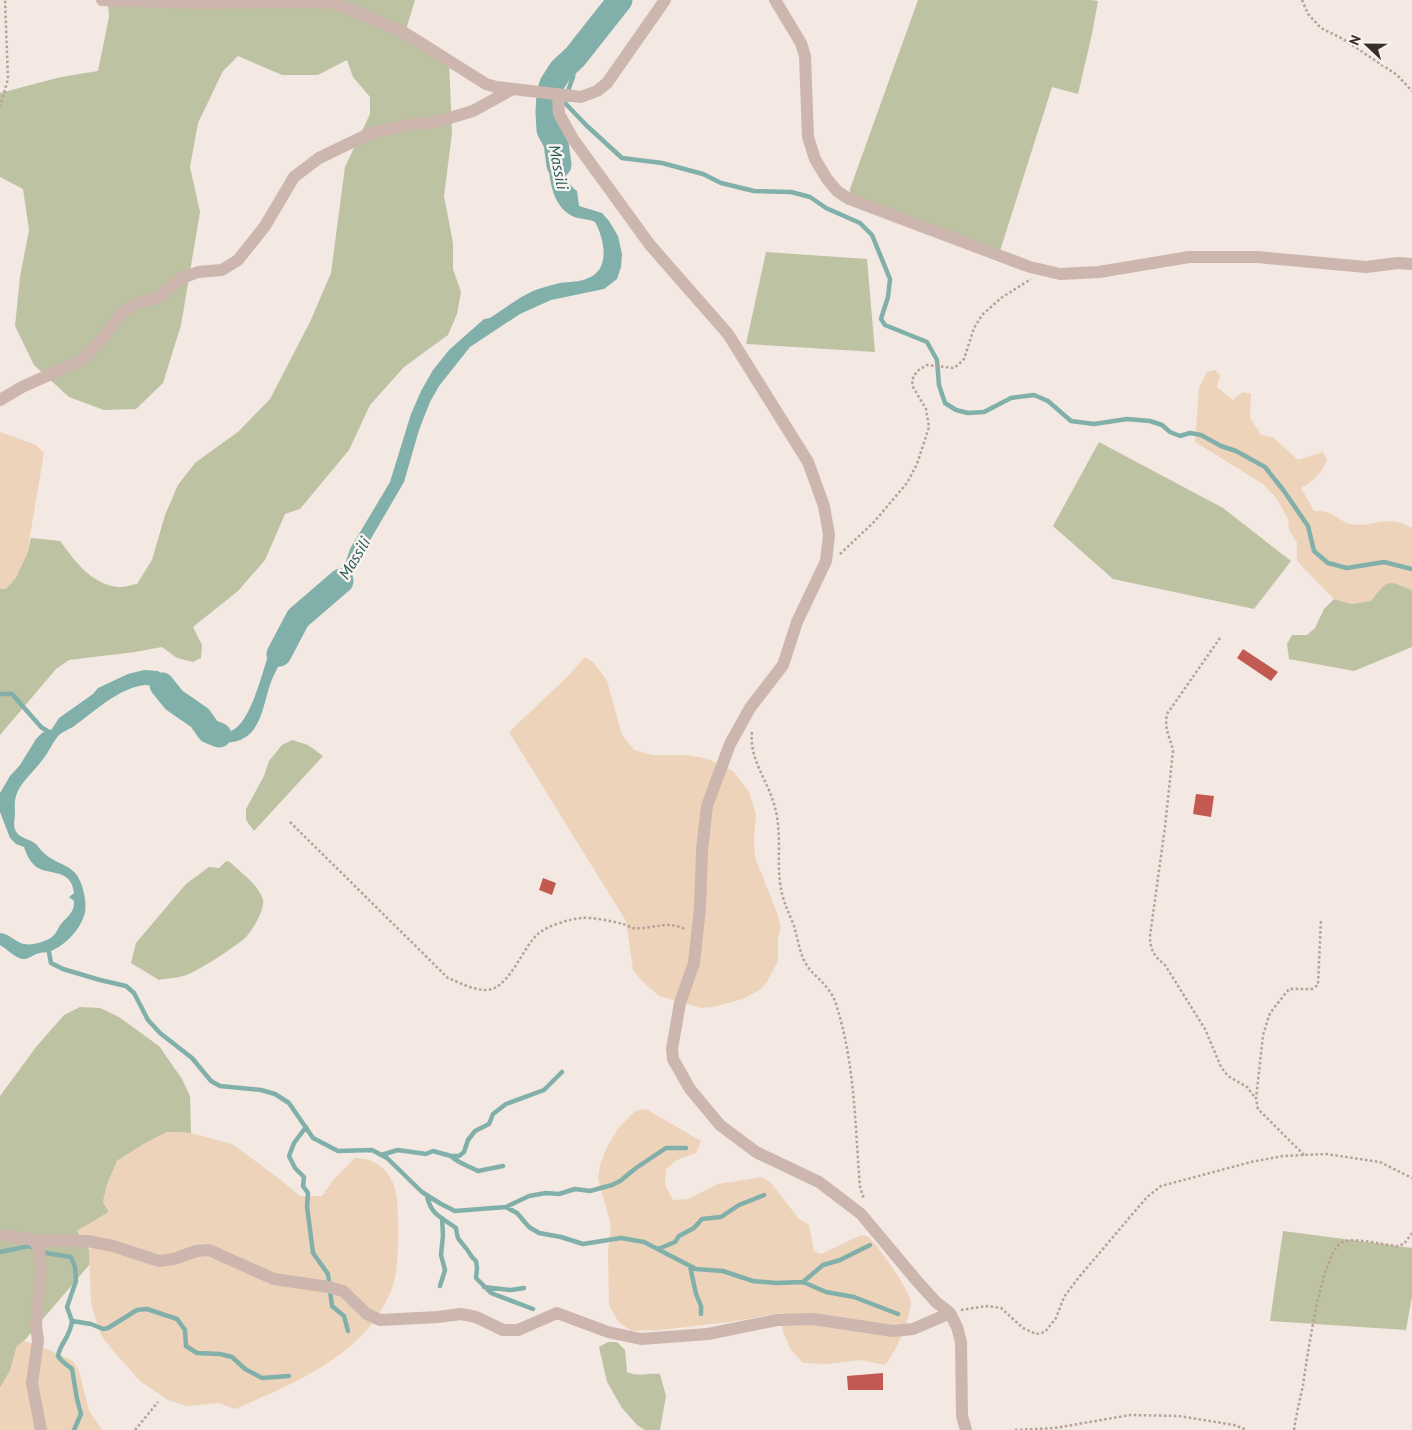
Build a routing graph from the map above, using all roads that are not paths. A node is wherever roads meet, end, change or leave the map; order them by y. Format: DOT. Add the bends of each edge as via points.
graph roads {
  1 [pos="102,0"];
  2 [pos="665,0"];
  3 [pos="774,0"];
  4 [pos="511,90"];
  5 [pos="558,96"];
  6 [pos="1412,264"];
  7 [pos="0,400"];
  8 [pos="0,1235"];
  9 [pos="34,1240"];
  10 [pos="950,1313"];
  11 [pos="41,1430"];
  12 [pos="966,1430"];
  1 -- 4 [label="street" via="329,2 405,33 486,84"];
  2 -- 5 [label="street" via="607,83 581,97"];
  3 -- 6 [label="street" via="801,43 808,137 815,159 837,191 849,198 1030,267 1060,274 1098,272 1189,257 1257,257 1366,267"];
  4 -- 5 [label="street"];
  4 -- 7 [label="street" via="473,111 440,121 371,133 319,158 294,177 265,226 238,260 222,270 198,272 180,279 157,298 137,303 124,311 82,360"];
  5 -- 10 [label="street" via="559,114 573,139 650,246 728,334 808,462 824,506 829,535 826,561 797,622 784,665 750,708 730,744 707,806 694,962 680,1003 673,1059 690,1090 720,1125 756,1152 819,1182 861,1214 917,1281"];
  8 -- 9 [label="street"];
  9 -- 10 [label="street" via="88,1241 159,1261 209,1250 274,1279 329,1286 343,1291 367,1314 380,1320 461,1314 476,1317 503,1330 518,1330 556,1313 608,1332 641,1338 708,1334 777,1320 813,1319 893,1330 913,1329"];
  9 -- 11 [label="street" via="40,1249 41,1270 36,1324 38,1341 32,1383"];
  10 -- 12 [label="street" via="961,1342 962,1416"];
}
